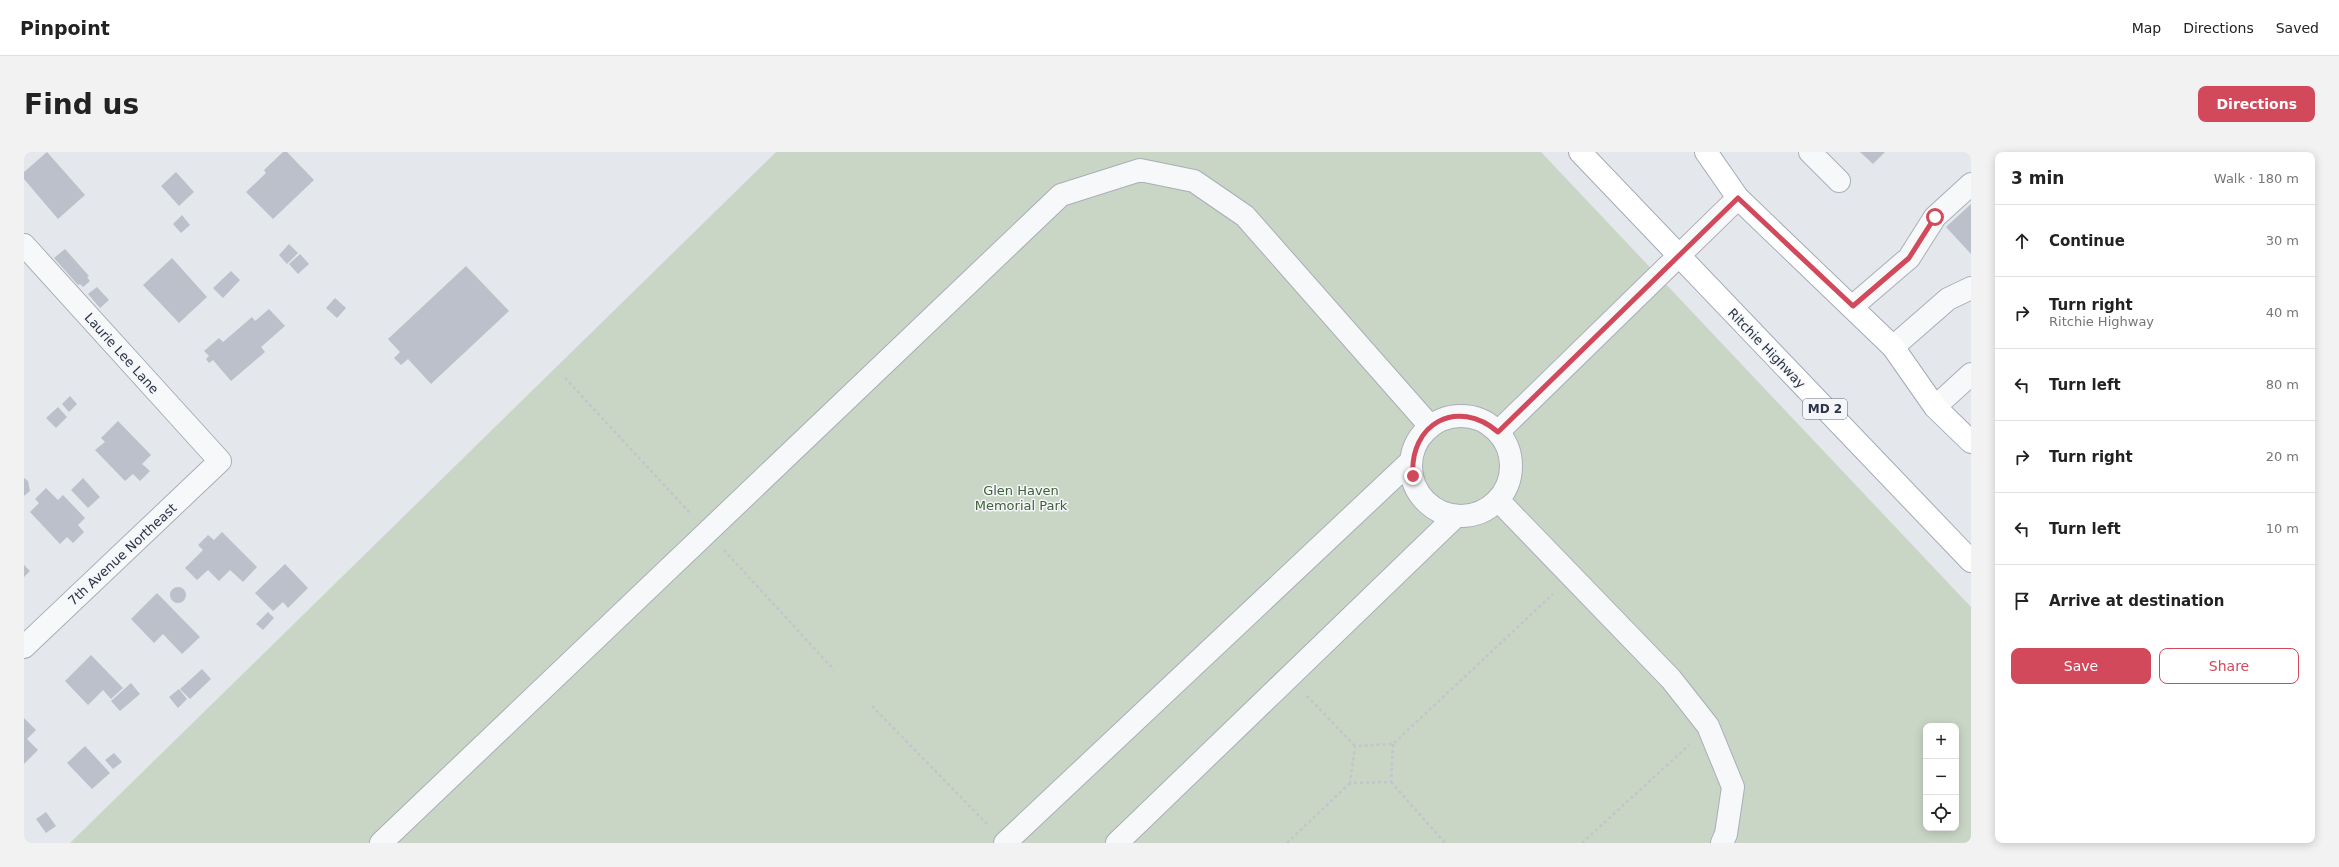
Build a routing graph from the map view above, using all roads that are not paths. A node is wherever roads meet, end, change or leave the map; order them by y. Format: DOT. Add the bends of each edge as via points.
graph roads {
  1 [pos="1580,152"];
  2 [pos="1810,152"];
  3 [pos="1708,153"];
  4 [pos="1839,181"];
  5 [pos="1971,184"];
  6 [pos="1738,198"];
  7 [pos="24,246"];
  8 [pos="1679,256"];
  9 [pos="1971,288"];
  10 [pos="1853,306"];
  11 [pos="1893,347"];
  12 [pos="1971,374"];
  13 [pos="1935,407"];
  14 [pos="1430,426"];
  15 [pos="1498,432"];
  16 [pos="1971,442"];
  17 [pos="1412,460"];
  18 [pos="220,461"];
  19 [pos="1498,500"];
  20 [pos="1456,516"];
  21 [pos="1971,562"];
  22 [pos="24,647"];
  23 [pos="381,843"];
  24 [pos="1005,843"];
  25 [pos="1117,843"];
  26 [pos="1722,843"];
  1 -- 8 [label="main road, Ritchie Highway / MD 2"];
  2 -- 4 [label="street"];
  3 -- 6 [label="main road"];
  5 -- 10 [label="street" via="1935,217 1909,258"];
  6 -- 8 [label="street"];
  6 -- 10 [label="main road"];
  7 -- 18 [label="street, Laurie Lee Lane"];
  8 -- 15 [label="street"];
  8 -- 21 [label="main road, Ritchie Highway / MD 2"];
  9 -- 11 [label="street" via="1948,299"];
  10 -- 11 [label="main road"];
  11 -- 13 [label="main road"];
  12 -- 13 [label="street"];
  13 -- 16 [label="main road"];
  14 -- 15 [label="street" via="1458,416 1473,417 1487,422"];
  14 -- 17 [label="street" via="1421,436"];
  14 -- 23 [label="street" via="1245,216 1194,181 1140,170 1060,195"];
  15 -- 19 [label="street" via="1511,458 1511,473 1507,487"];
  17 -- 20 [label="street" via="1413,476 1418,491 1428,503 1441,512"];
  17 -- 24 [label="street"];
  18 -- 22 [label="street, 7th Avenue Northeast"];
  19 -- 20 [label="street" via="1472,515"];
  19 -- 26 [label="street" via="1671,679 1708,726 1732,787 1726,834"];
  20 -- 25 [label="street"];
}
